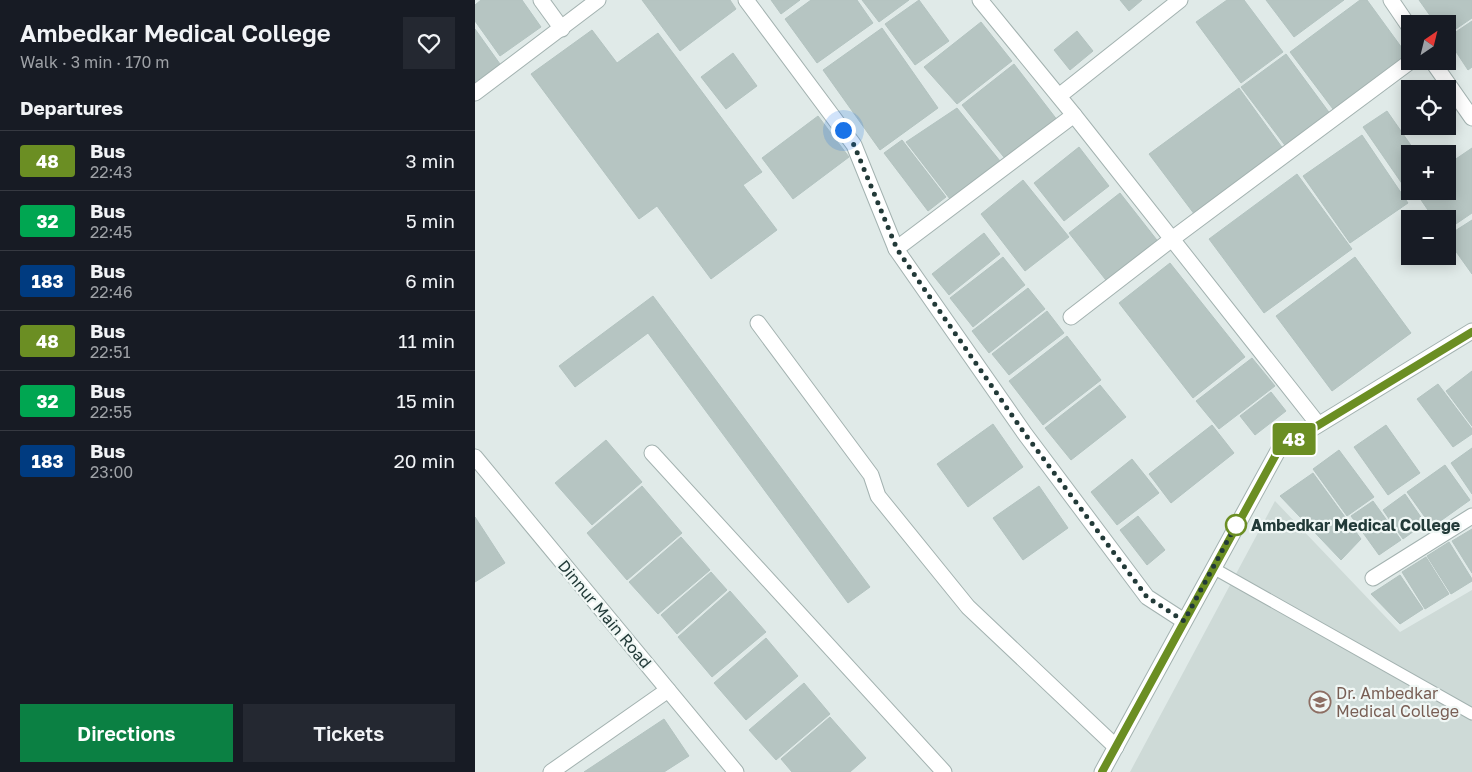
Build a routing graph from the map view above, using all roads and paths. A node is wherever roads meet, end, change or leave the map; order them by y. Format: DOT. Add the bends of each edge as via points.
graph roads {
  1 [pos="541,0"];
  2 [pos="598,0"];
  3 [pos="746,0"];
  4 [pos="980,0"];
  5 [pos="1180,0"];
  6 [pos="1391,0"];
  7 [pos="1401,15"];
  8 [pos="561,29"];
  9 [pos="1401,68"];
  10 [pos="1439,70"];
  11 [pos="475,93"];
  12 [pos="1059,96"];
  13 [pos="1074,115"];
  14 [pos="1472,118"];
  15 [pos="1172,239"];
  16 [pos="897,249"];
  17 [pos="1071,317"];
  18 [pos="758,323"];
  19 [pos="1472,332"];
  20 [pos="1318,424"];
  21 [pos="652,453"];
  22 [pos="475,457"];
  23 [pos="1472,516"];
  24 [pos="1213,568"];
  25 [pos="1373,578"];
  26 [pos="1184,621"];
  27 [pos="668,690"];
  28 [pos="1472,714"];
  29 [pos="1116,747"];
  30 [pos="551,772"];
  31 [pos="736,772"];
  32 [pos="944,772"];
  33 [pos="1102,772"];
  1 -- 8 [label="street"];
  2 -- 8 [label="street"];
  3 -- 16 [label="street" via="854,145"];
  4 -- 12 [label="street"];
  5 -- 12 [label="street"];
  6 -- 7 [label="street"];
  8 -- 11 [label="street"];
  9 -- 15 [label="street"];
  10 -- 14 [label="street"];
  12 -- 13 [label="street"];
  13 -- 15 [label="street"];
  13 -- 16 [label="street"];
  15 -- 17 [label="street"];
  15 -- 20 [label="street"];
  16 -- 26 [label="street" via="1025,434 1147,597"];
  18 -- 29 [label="street" via="871,475 878,496 968,606"];
  19 -- 20 [label="street"];
  20 -- 24 [label="street" via="1279,449"];
  21 -- 32 [label="street"];
  22 -- 27 [label="street, Dinnur Main Road"];
  23 -- 25 [label="street"];
  24 -- 26 [label="street"];
  24 -- 28 [label="lane"];
  26 -- 29 [label="street"];
  27 -- 30 [label="street"];
  27 -- 31 [label="street, Dinnur Main Road"];
  29 -- 33 [label="street"];
}
